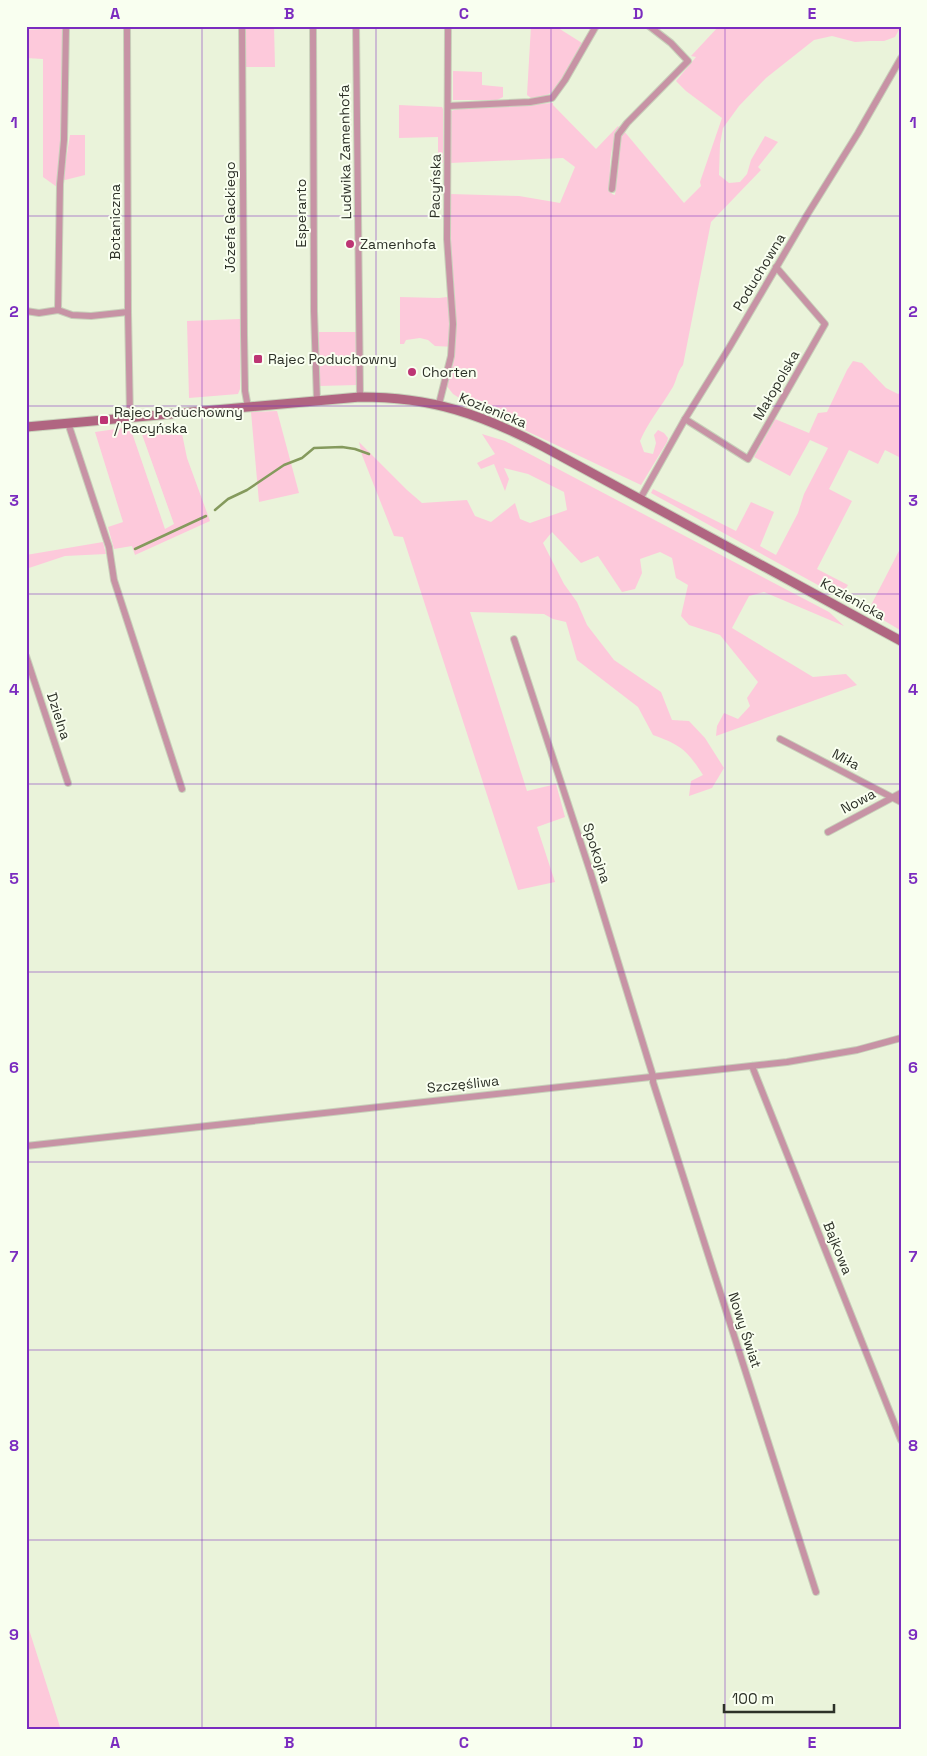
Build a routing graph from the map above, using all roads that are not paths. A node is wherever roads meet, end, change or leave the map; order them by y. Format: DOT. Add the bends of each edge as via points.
graph roads {
  1 [pos="66,26"];
  2 [pos="127,26"];
  3 [pos="242,26"];
  4 [pos="313,26"];
  5 [pos="356,26"];
  6 [pos="448,26"];
  7 [pos="596,26"];
  8 [pos="649,26"];
  9 [pos="901,58"];
  10 [pos="448,106"];
  11 [pos="612,189"];
  12 [pos="776,267"];
  13 [pos="58,310"];
  14 [pos="26,311"];
  15 [pos="128,312"];
  16 [pos="360,397"];
  17 [pos="317,400"];
  18 [pos="438,404"];
  19 [pos="248,407"];
  20 [pos="130,418"];
  21 [pos="685,419"];
  22 [pos="68,423"];
  23 [pos="26,427"];
  24 [pos="640,498"];
  25 [pos="514,639"];
  26 [pos="901,641"];
  27 [pos="26,656"];
  28 [pos="780,739"];
  29 [pos="68,784"];
  30 [pos="182,789"];
  31 [pos="901,793"];
  32 [pos="892,797"];
  33 [pos="901,802"];
  34 [pos="828,832"];
  35 [pos="901,1038"];
  36 [pos="752,1066"];
  37 [pos="653,1076"];
  38 [pos="26,1146"];
  39 [pos="901,1440"];
  40 [pos="816,1592"];
  1 -- 13 [label="street"];
  2 -- 15 [label="street, Botaniczna"];
  3 -- 19 [label="street, Józefa Gackiego" via="244,335"];
  4 -- 17 [label="street, Esperanto"];
  5 -- 16 [label="street, Ludwika Zamenhofa"];
  6 -- 10 [label="street, Pacyńska"];
  7 -- 10 [label="street" via="552,98"];
  8 -- 11 [label="street" via="688,61 618,135"];
  9 -- 12 [label="street, Poduchowna"];
  10 -- 18 [label="street, Pacyńska" via="447,240 453,324 451,356"];
  12 -- 21 [label="street, Poduchowna"];
  12 -- 21 [label="street, Małopolska" via="825,324 748,459"];
  13 -- 14 [label="street"];
  13 -- 15 [label="street" via="92,316"];
  15 -- 20 [label="street, Botaniczna"];
  16 -- 17 [label="main road, Kozienicka"];
  16 -- 18 [label="main road, Kozienicka"];
  17 -- 19 [label="main road, Kozienicka"];
  18 -- 24 [label="main road, Kozienicka" via="471,413 515,432"];
  19 -- 20 [label="main road, Kozienicka"];
  20 -- 22 [label="main road, Kozienicka"];
  21 -- 24 [label="street, Poduchowna"];
  22 -- 23 [label="main road, Kozienicka"];
  22 -- 30 [label="street" via="110,547 114,580"];
  24 -- 26 [label="main road, Kozienicka"];
  25 -- 37 [label="street, Spokojna"];
  27 -- 29 [label="street, Dzielna"];
  28 -- 32 [label="street, Miła"];
  31 -- 32 [label="street, Nowa"];
  32 -- 33 [label="street, Miła"];
  32 -- 34 [label="street, Nowa"];
  35 -- 36 [label="street, Szczęśliwa" via="857,1050"];
  36 -- 37 [label="street, Szczęśliwa"];
  36 -- 39 [label="street, Bajkowa"];
  37 -- 38 [label="street, Szczęśliwa"];
  37 -- 40 [label="street, Nowy Świat"];
}
